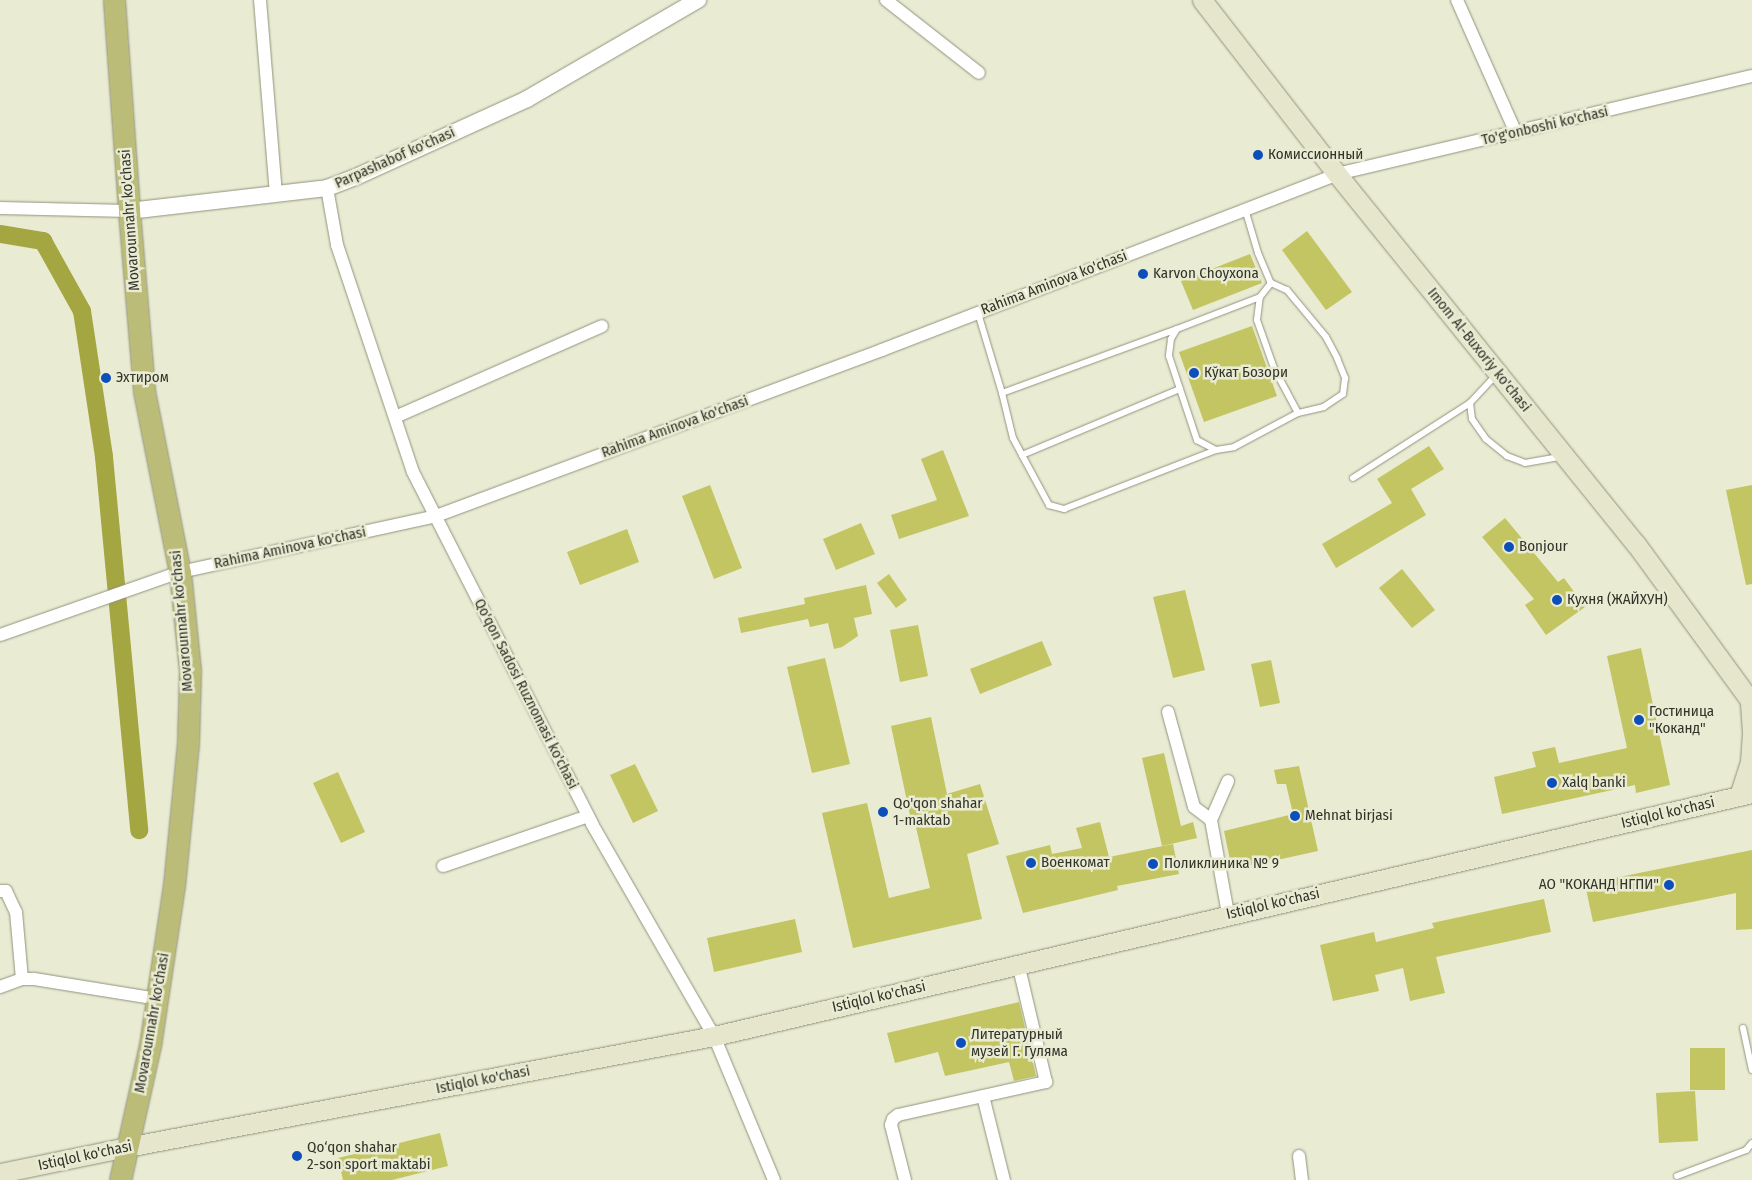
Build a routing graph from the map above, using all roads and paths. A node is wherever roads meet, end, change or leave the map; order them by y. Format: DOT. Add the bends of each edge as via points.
graph roads {
  1 [pos="114,0"];
  2 [pos="260,0"];
  3 [pos="698,0"];
  4 [pos="886,0"];
  5 [pos="1202,0"];
  6 [pos="1457,0"];
  7 [pos="979,73"];
  8 [pos="1752,76"];
  9 [pos="1516,133"];
  10 [pos="1337,174"];
  11 [pos="327,188"];
  12 [pos="276,194"];
  13 [pos="0,208"];
  14 [pos="1245,209"];
  15 [pos="129,211"];
  16 [pos="1271,283"];
  17 [pos="1260,297"];
  18 [pos="978,313"];
  19 [pos="602,326"];
  20 [pos="1177,329"];
  21 [pos="1498,373"];
  22 [pos="1180,389"];
  23 [pos="1002,393"];
  24 [pos="1470,403"];
  25 [pos="1298,413"];
  26 [pos="395,417"];
  27 [pos="1216,450"];
  28 [pos="1022,456"];
  29 [pos="1565,456"];
  30 [pos="1354,478"];
  31 [pos="436,516"];
  32 [pos="180,572"];
  33 [pos="0,636"];
  34 [pos="1751,701"];
  35 [pos="1168,712"];
  36 [pos="1228,781"];
  37 [pos="1745,795"];
  38 [pos="588,816"];
  39 [pos="1210,820"];
  40 [pos="443,866"];
  41 [pos="0,891"];
  42 [pos="1228,914"];
  43 [pos="1018,964"];
  44 [pos="22,979"];
  45 [pos="0,987"];
  46 [pos="157,999"];
  47 [pos="1743,1028"];
  48 [pos="714,1036"];
  49 [pos="1752,1070"];
  50 [pos="983,1096"];
  51 [pos="1752,1144"];
  52 [pos="127,1147"];
  53 [pos="1300,1156"];
  54 [pos="0,1173"];
  55 [pos="1677,1176"];
  56 [pos="120,1180"];
  57 [pos="774,1180"];
  58 [pos="904,1180"];
  59 [pos="1004,1180"];
  60 [pos="1302,1180"];
  1 -- 15 [label="highway, Movarounnahr ko'chasi"];
  2 -- 12 [label="street"];
  3 -- 11 [label="street, Parpashabof ko'chasi" via="528,99"];
  4 -- 7 [label="street"];
  5 -- 10 [label="main road, Imom Al-Buxoriy ko'chasi"];
  6 -- 9 [label="street"];
  8 -- 9 [label="street, To'g'onboshi ko'chasi"];
  9 -- 10 [label="street, To'g'onboshi ko'chasi"];
  10 -- 14 [label="street, Rahima Aminova ko'chasi"];
  10 -- 21 [label="main road, Imom Al-Buxoriy ko'chasi"];
  11 -- 12 [label="street, Parpashabof ko'chasi"];
  11 -- 26 [label="street, Qo'qon Sadosi Ruznomasi ko'chasi" via="337,245"];
  12 -- 15 [label="street, Parpashabof ko'chasi"];
  13 -- 15 [label="street, Parpashabof ko'chasi"];
  14 -- 16 [label="lane"];
  14 -- 18 [label="street, Rahima Aminova ko'chasi"];
  15 -- 32 [label="highway, Movarounnahr ko'chasi" via="144,391"];
  16 -- 17 [label="lane"];
  16 -- 25 [label="lane" via="1287,290 1326,338 1345,378 1343,394 1324,407"];
  17 -- 20 [label="lane"];
  17 -- 25 [label="lane" via="1257,320 1274,368"];
  18 -- 23 [label="lane"];
  18 -- 31 [label="street, Rahima Aminova ko'chasi"];
  19 -- 26 [label="street"];
  20 -- 22 [label="lane" via="1171,339 1169,356"];
  20 -- 23 [label="lane"];
  21 -- 24 [label="lane"];
  21 -- 29 [label="main road, Imom Al-Buxoriy ko'chasi"];
  22 -- 27 [label="lane" via="1197,440"];
  22 -- 28 [label="lane"];
  23 -- 28 [label="lane" via="1013,438"];
  24 -- 29 [label="lane" via="1472,419 1486,439 1506,456 1525,463"];
  24 -- 30 [label="lane"];
  25 -- 27 [label="lane" via="1234,447"];
  26 -- 31 [label="street, Qo'qon Sadosi Ruznomasi ko'chasi" via="413,472"];
  27 -- 28 [label="lane" via="1064,508 1049,505"];
  29 -- 34 [label="main road, Imom Al-Buxoriy ko'chasi" via="1636,544"];
  31 -- 32 [label="street, Rahima Aminova ko'chasi"];
  31 -- 38 [label="street, Qo'qon Sadosi Ruznomasi ko'chasi"];
  32 -- 33 [label="street, Rahima Aminova ko'chasi"];
  32 -- 46 [label="highway, Movarounnahr ko'chasi" via="190,671 188,743 174,885"];
  34 -- 37 [label="main road" via="1750,762"];
  35 -- 39 [label="street" via="1194,807"];
  36 -- 39 [label="street"];
  37 -- 42 [label="main road, Istiqlol ko'chasi"];
  38 -- 40 [label="street"];
  38 -- 48 [label="street, Qo'qon Sadosi Ruznomasi ko'chasi"];
  39 -- 42 [label="street"];
  41 -- 44 [label="street" via="6,892 16,912"];
  42 -- 43 [label="main road, Istiqlol ko'chasi"];
  43 -- 48 [label="main road, Istiqlol ko'chasi"];
  43 -- 50 [label="street" via="1046,1082"];
  44 -- 45 [label="street"];
  44 -- 46 [label="street"];
  46 -- 52 [label="highway, Movarounnahr ko'chasi"];
  47 -- 49 [label="lane"];
  48 -- 52 [label="main road, Istiqlol ko'chasi"];
  48 -- 57 [label="street, Qo'qon Sadosi Ruznomasi ko'chasi"];
  50 -- 58 [label="street" via="898,1115 893,1119 891,1125"];
  50 -- 59 [label="street"];
  51 -- 55 [label="lane" via="1746,1150"];
  52 -- 54 [label="main road, Istiqlol ko'chasi"];
  52 -- 56 [label="highway, Movarounnahr ko'chasi"];
  53 -- 60 [label="street"];
}
